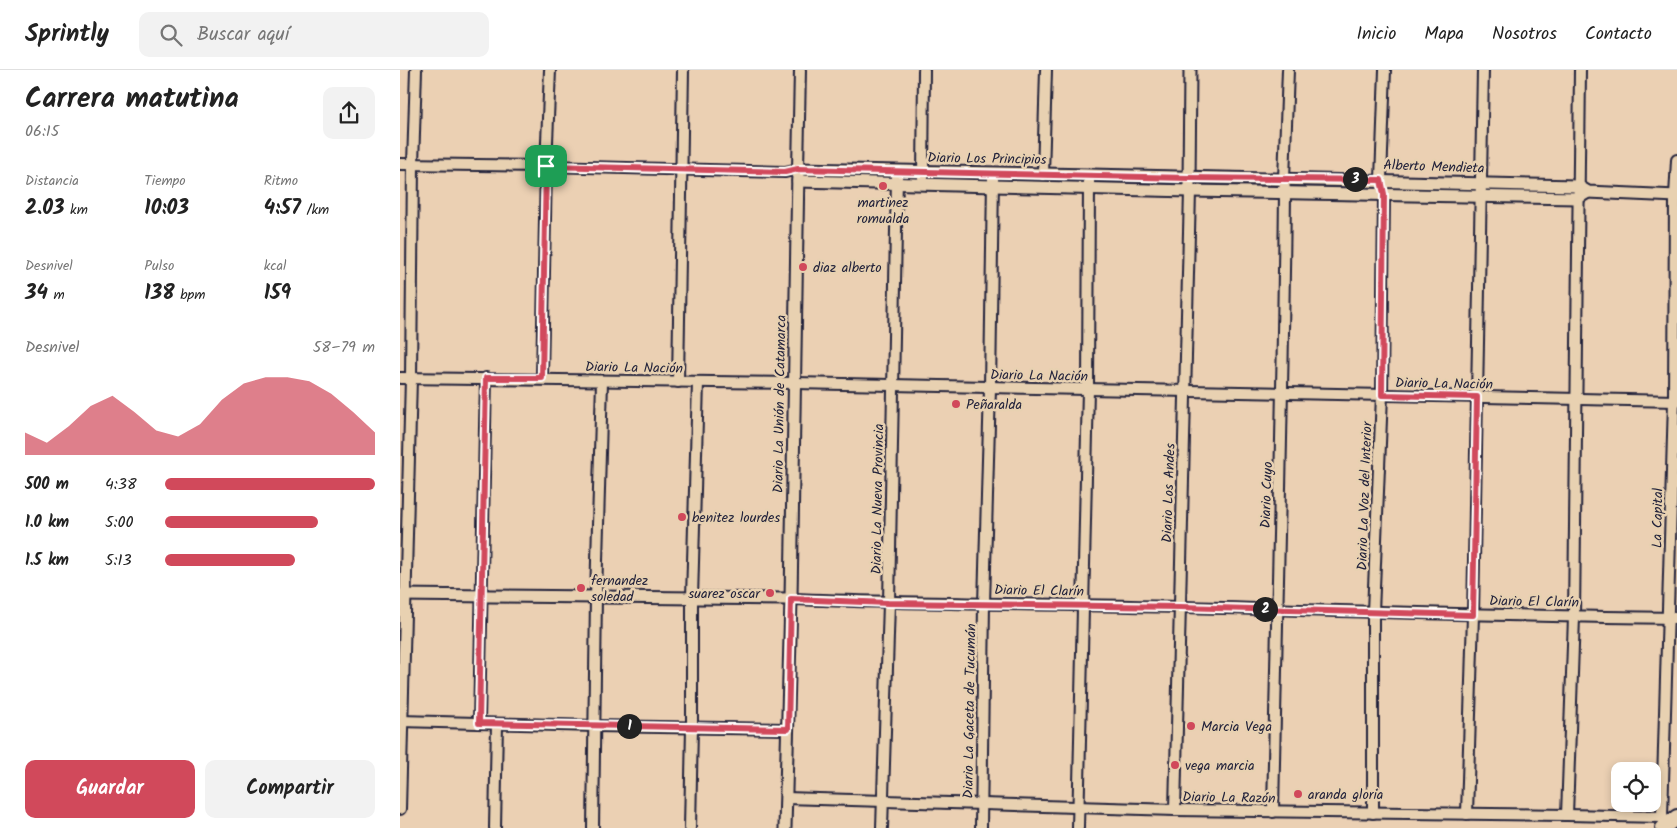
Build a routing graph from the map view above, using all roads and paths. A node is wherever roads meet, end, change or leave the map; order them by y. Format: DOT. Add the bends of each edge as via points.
graph roads {
  1 [pos="416,70"];
  2 [pos="550,70"];
  3 [pos="683,70"];
  4 [pos="800,70"];
  5 [pos="924,70"];
  6 [pos="1046,70"];
  7 [pos="1190,70"];
  8 [pos="1288,70"];
  9 [pos="1385,70"];
  10 [pos="1483,70"];
  11 [pos="1580,70"];
  12 [pos="1677,160"];
  13 [pos="400,164"];
  14 [pos="413,164"];
  15 [pos="546,166"];
  16 [pos="682,169"];
  17 [pos="798,169"];
  18 [pos="785,172"];
  19 [pos="896,172"];
  20 [pos="923,172"];
  21 [pos="994,174"];
  22 [pos="1043,175"];
  23 [pos="1089,176"];
  24 [pos="1188,178"];
  25 [pos="1284,179"];
  26 [pos="1381,180"];
  27 [pos="798,181"];
  28 [pos="1480,183"];
  29 [pos="897,184"];
  30 [pos="924,184"];
  31 [pos="993,186"];
  32 [pos="1089,189"];
  33 [pos="1190,191"];
  34 [pos="1285,192"];
  35 [pos="1581,192"];
  36 [pos="1384,194"];
  37 [pos="1676,195"];
  38 [pos="1480,196"];
  39 [pos="400,378"];
  40 [pos="411,378"];
  41 [pos="486,378"];
  42 [pos="542,378"];
  43 [pos="602,381"];
  44 [pos="678,382"];
  45 [pos="698,382"];
  46 [pos="795,383"];
  47 [pos="892,385"];
  48 [pos="990,388"];
  49 [pos="1088,389"];
  50 [pos="1186,391"];
  51 [pos="1283,393"];
  52 [pos="1382,395"];
  53 [pos="1477,397"];
  54 [pos="1575,399"];
  55 [pos="1675,401"];
  56 [pos="402,595"];
  57 [pos="482,595"];
  58 [pos="596,597"];
  59 [pos="692,598"];
  60 [pos="791,599"];
  61 [pos="888,603"];
  62 [pos="984,604"];
  63 [pos="1083,606"];
  64 [pos="1180,607"];
  65 [pos="1276,610"];
  66 [pos="1373,612"];
  67 [pos="1473,615"];
  68 [pos="1574,617"];
  69 [pos="1673,618"];
  70 [pos="401,721"];
  71 [pos="479,723"];
  72 [pos="497,724"];
  73 [pos="595,726"];
  74 [pos="692,727"];
  75 [pos="788,729"];
  76 [pos="786,798"];
  77 [pos="882,802"];
  78 [pos="981,804"];
  79 [pos="1078,806"];
  80 [pos="400,809"];
  81 [pos="1175,810"];
  82 [pos="1273,812"];
  83 [pos="1373,813"];
  84 [pos="1467,814"];
  85 [pos="1567,814"];
  86 [pos="1668,822"];
  87 [pos="495,828"];
  88 [pos="593,828"];
  89 [pos="690,828"];
  90 [pos="785,828"];
  91 [pos="882,828"];
  92 [pos="981,828"];
  93 [pos="1078,828"];
  1 -- 14 [label="street"];
  2 -- 15 [label="street"];
  3 -- 16 [label="street"];
  4 -- 17 [label="street, Diario La Unión de Catamarca"];
  5 -- 20 [label="street"];
  6 -- 22 [label="street"];
  7 -- 24 [label="street, Diario Los Andes"];
  8 -- 25 [label="street, Diario Cuyo"];
  9 -- 26 [label="street, Diario La Voz del Interior"];
  10 -- 28 [label="street"];
  11 -- 35 [label="street"];
  12 -- 37 [label="street, La Capital"];
  13 -- 14 [label="street, Diario Los Principios"];
  14 -- 15 [label="street, Diario Los Principios"];
  14 -- 40 [label="street"];
  15 -- 16 [label="street, Diario Los Principios"];
  15 -- 42 [label="street"];
  16 -- 18 [label="street, Diario Los Principios"];
  16 -- 44 [label="street"];
  17 -- 18 [label="street, Diario Los Principios"];
  17 -- 19 [label="street, Diario Los Principios"];
  17 -- 27 [label="street, Diario La Unión de Catamarca"];
  18 -- 27 [label="street"];
  19 -- 20 [label="street, Diario Los Principios"];
  19 -- 29 [label="street, Diario La Nueva Provincia"];
  20 -- 21 [label="street, Diario Los Principios"];
  20 -- 30 [label="street"];
  21 -- 22 [label="street, Diario Los Principios"];
  21 -- 31 [label="street, Diario La Gaceta de Tucumán"];
  22 -- 23 [label="street, Diario Los Principios"];
  23 -- 24 [label="street, Diario Los Principios"];
  23 -- 32 [label="street"];
  24 -- 25 [label="street, Alberto Mendieta"];
  24 -- 33 [label="street, Diario Los Andes"];
  25 -- 26 [label="street, Alberto Mendieta"];
  25 -- 34 [label="street, Diario Cuyo"];
  26 -- 28 [label="street, Alberto Mendieta"];
  26 -- 36 [label="street, Diario La Voz del Interior"];
  27 -- 29 [label="street, Diario Los Principios"];
  27 -- 46 [label="street, Diario La Unión de Catamarca"];
  28 -- 35 [label="street, Alberto Mendieta"];
  28 -- 38 [label="street"];
  29 -- 30 [label="street, Diario Los Principios"];
  29 -- 47 [label="street, Diario La Nueva Provincia"];
  30 -- 31 [label="street, Diario Los Principios"];
  31 -- 32 [label="street, Diario Los Principios"];
  31 -- 48 [label="street, Diario La Gaceta de Tucumán"];
  32 -- 33 [label="street, Diario Los Principios"];
  32 -- 49 [label="street"];
  33 -- 34 [label="street, Alberto Mendieta"];
  33 -- 50 [label="street, Diario Los Andes"];
  34 -- 36 [label="street, Alberto Mendieta"];
  34 -- 51 [label="street, Diario Cuyo"];
  35 -- 37 [label="street, Alberto Mendieta"];
  35 -- 38 [label="street, Alberto Mendieta"];
  35 -- 54 [label="street"];
  36 -- 38 [label="street, Alberto Mendieta"];
  36 -- 52 [label="street, Diario La Voz del Interior"];
  37 -- 55 [label="street, La Capital"];
  38 -- 53 [label="street"];
  39 -- 40 [label="street, Diario La Nación"];
  40 -- 41 [label="street, Diario La Nación"];
  40 -- 56 [label="street"];
  41 -- 42 [label="street, Diario La Nación"];
  41 -- 57 [label="street"];
  42 -- 43 [label="street, Diario La Nación"];
  43 -- 44 [label="street, Diario La Nación"];
  43 -- 58 [label="street"];
  44 -- 45 [label="street, Diario La Nación"];
  45 -- 46 [label="street, Diario La Nación"];
  45 -- 59 [label="street"];
  46 -- 47 [label="street, Diario La Nación"];
  46 -- 60 [label="street, Diario La Unión de Catamarca"];
  47 -- 48 [label="street, Diario La Nación"];
  47 -- 61 [label="street, Diario La Nueva Provincia"];
  48 -- 49 [label="street, Diario La Nación"];
  48 -- 62 [label="street, Diario La Gaceta de Tucumán"];
  49 -- 50 [label="street, Diario La Nación"];
  49 -- 63 [label="street"];
  50 -- 51 [label="street, Diario La Nación"];
  50 -- 64 [label="street, Diario Los Andes"];
  51 -- 52 [label="street, Diario La Nación"];
  51 -- 65 [label="street, Diario Cuyo"];
  52 -- 53 [label="street, Diario La Nación"];
  52 -- 66 [label="street, Diario La Voz del Interior"];
  53 -- 54 [label="street, Diario La Nación"];
  53 -- 67 [label="street"];
  54 -- 55 [label="street, Diario La Nación"];
  54 -- 68 [label="street"];
  55 -- 69 [label="street, La Capital"];
  56 -- 57 [label="street, Diario El Clarín"];
  56 -- 70 [label="street"];
  57 -- 58 [label="street, Diario El Clarín"];
  57 -- 71 [label="street"];
  58 -- 59 [label="street, Diario El Clarín"];
  58 -- 73 [label="street"];
  59 -- 60 [label="street, Diario El Clarín"];
  59 -- 74 [label="street"];
  60 -- 61 [label="street, Diario El Clarín"];
  60 -- 75 [label="street, Diario La Unión de Catamarca"];
  61 -- 62 [label="street, Diario El Clarín"];
  61 -- 77 [label="street, Diario La Nueva Provincia"];
  62 -- 63 [label="street, Diario El Clarín"];
  62 -- 78 [label="street, Diario La Gaceta de Tucumán"];
  63 -- 64 [label="street, Diario El Clarín"];
  63 -- 79 [label="street"];
  64 -- 65 [label="street, Diario El Clarín"];
  64 -- 81 [label="street, Diario Los Andes"];
  65 -- 66 [label="street, Diario El Clarín"];
  65 -- 82 [label="street, Diario Cuyo"];
  66 -- 67 [label="street, Diario El Clarín"];
  66 -- 83 [label="street, Diario La Voz del Interior"];
  67 -- 68 [label="street, Diario El Clarín"];
  67 -- 84 [label="street"];
  68 -- 69 [label="street, Diario El Clarín"];
  68 -- 85 [label="street"];
  69 -- 86 [label="street, La Capital"];
  70 -- 71 [label="street"];
  70 -- 80 [label="street"];
  71 -- 72 [label="street"];
  72 -- 73 [label="street"];
  72 -- 87 [label="street"];
  73 -- 74 [label="street"];
  73 -- 88 [label="street"];
  74 -- 75 [label="street"];
  74 -- 89 [label="street"];
  75 -- 76 [label="street, Diario La Unión de Catamarca"];
  76 -- 77 [label="street, Diario La Razón"];
  76 -- 90 [label="street, Diario La Unión de Catamarca"];
  77 -- 78 [label="street, Diario La Razón"];
  77 -- 91 [label="street, Diario La Nueva Provincia"];
  78 -- 79 [label="street, Diario La Razón"];
  78 -- 92 [label="street, Diario La Gaceta de Tucumán"];
  79 -- 81 [label="street, Diario La Razón"];
  79 -- 93 [label="street"];
  81 -- 82 [label="street, Diario La Razón"];
  82 -- 83 [label="street, Diario La Razón"];
  83 -- 84 [label="street, Diario La Razón"];
  84 -- 85 [label="street, Diario La Razón"];
  85 -- 86 [label="street, Diario La Razón"];
}
